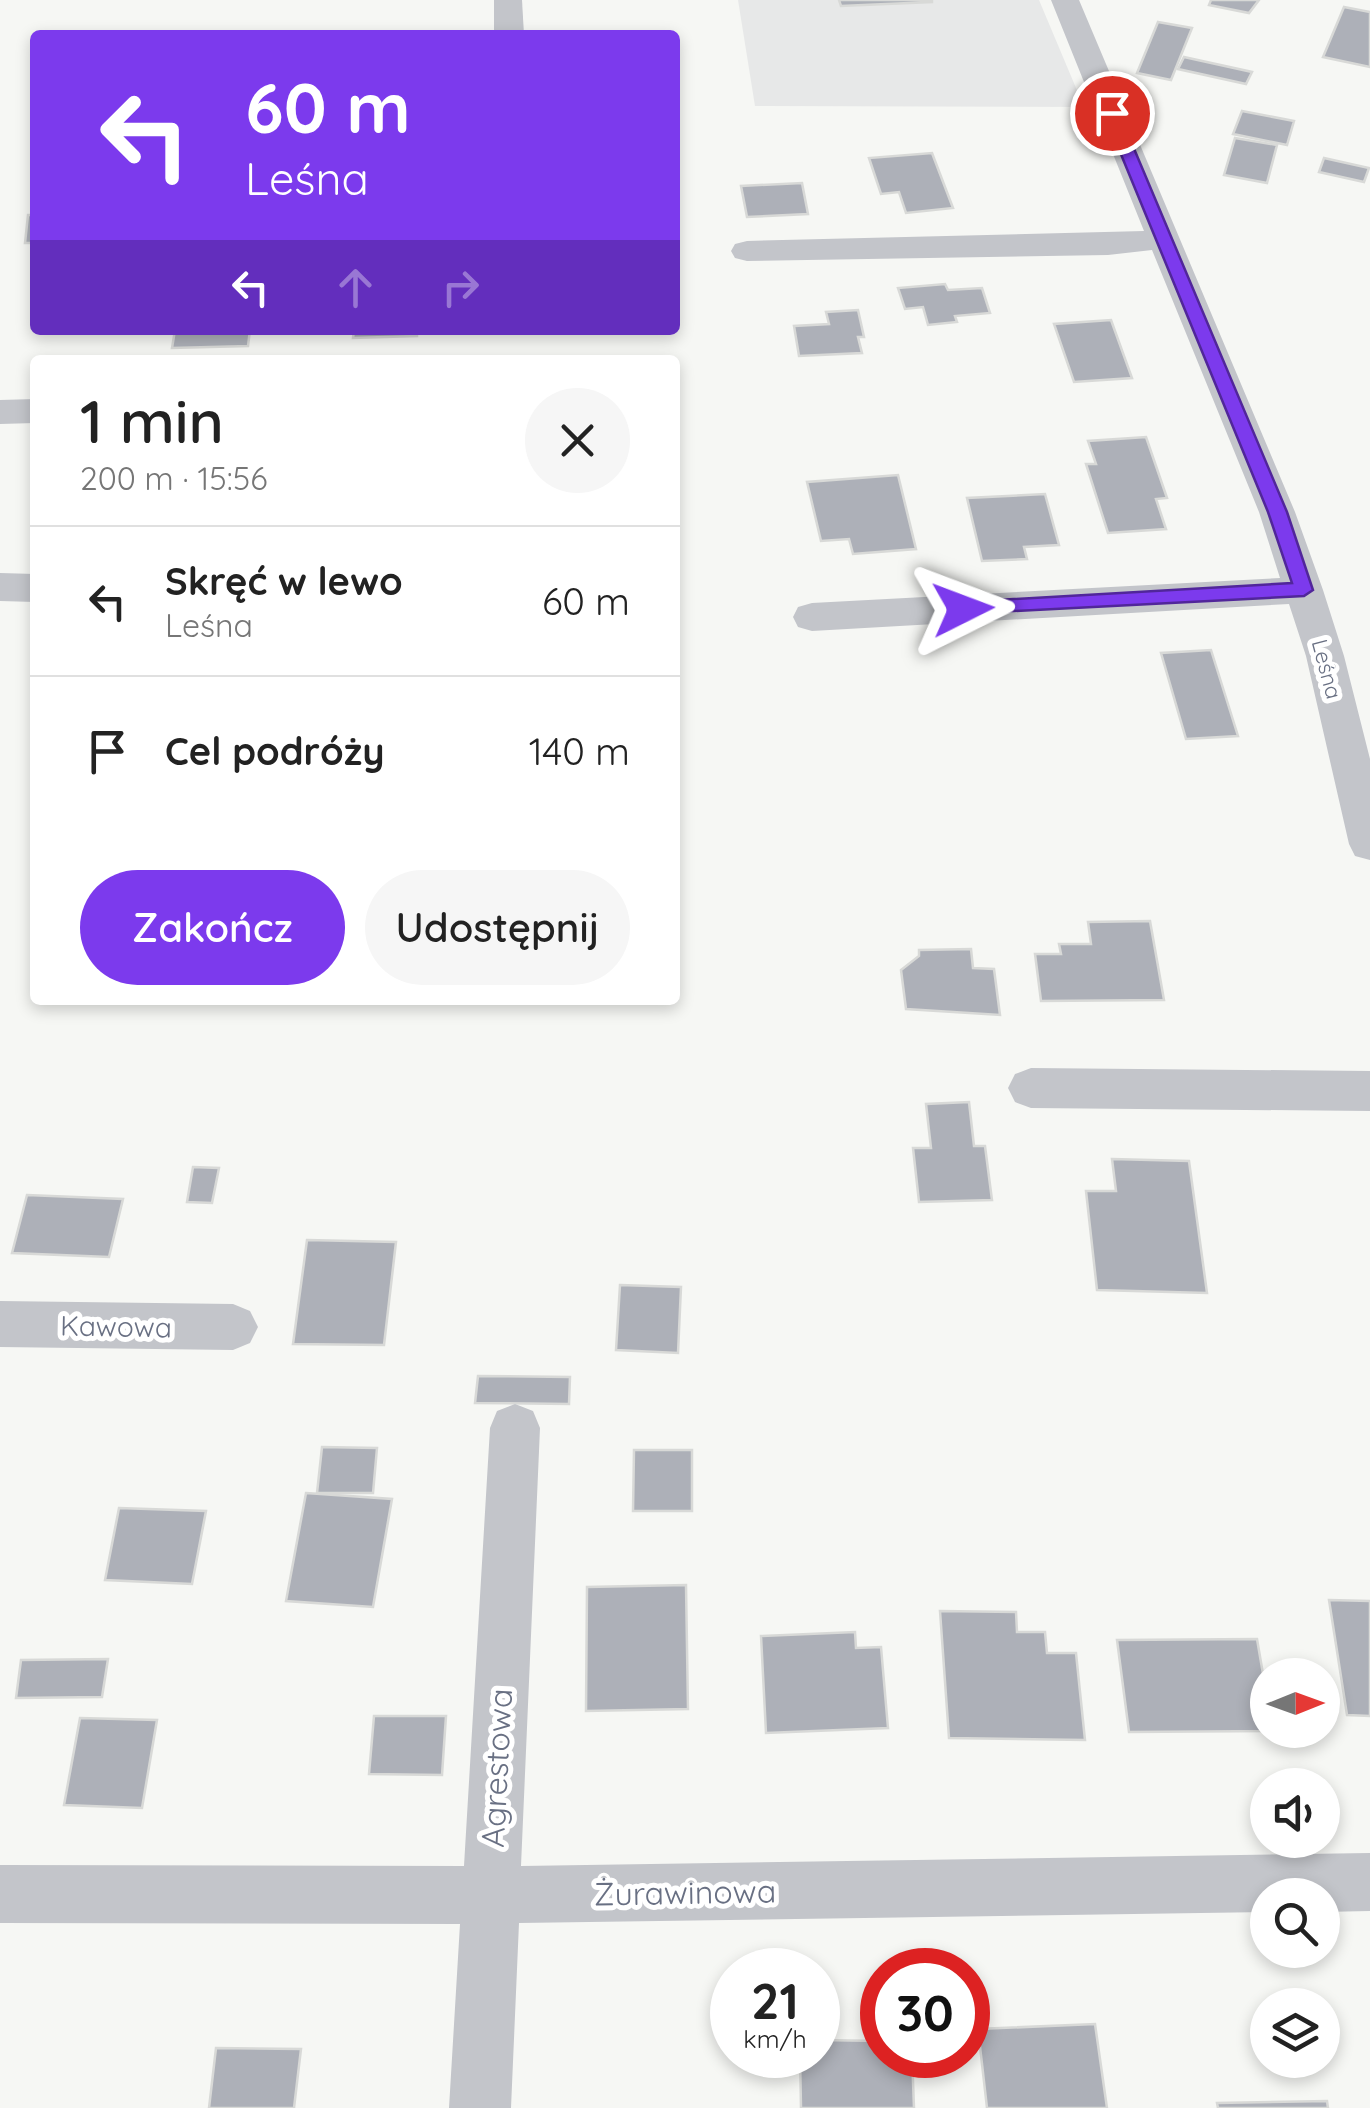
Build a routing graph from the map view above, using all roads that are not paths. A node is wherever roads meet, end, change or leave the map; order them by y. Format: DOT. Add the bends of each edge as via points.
graph roads {
  1 [pos="508,0"];
  2 [pos="1065,0"];
  3 [pos="509,30"];
  4 [pos="1164,238"];
  5 [pos="747,251"];
  6 [pos="30,411"];
  7 [pos="0,412"];
  8 [pos="0,587"];
  9 [pos="30,588"];
  10 [pos="1304,590"];
  11 [pos="812,617"];
  12 [pos="1370,844"];
  13 [pos="1031,1088"];
  14 [pos="1370,1091"];
  15 [pos="0,1324"];
  16 [pos="232,1328"];
  17 [pos="515,1428"];
  18 [pos="1370,1882"];
  19 [pos="0,1894"];
  20 [pos="489,1895"];
  21 [pos="480,2108"];
  1 -- 3 [label="street"];
  2 -- 4 [label="street, Leśna"];
  4 -- 5 [label="street" via="1108,245"];
  4 -- 10 [label="street, Leśna"];
  6 -- 7 [label="street"];
  8 -- 9 [label="street"];
  10 -- 11 [label="street"];
  10 -- 12 [label="street, Leśna"];
  13 -- 14 [label="street"];
  15 -- 16 [label="street, Kawowa"];
  17 -- 20 [label="street, Agrestowa"];
  18 -- 20 [label="street, Żurawinowa"];
  19 -- 20 [label="street, Żurawinowa"];
  20 -- 21 [label="street, Agrestowa"];
}
